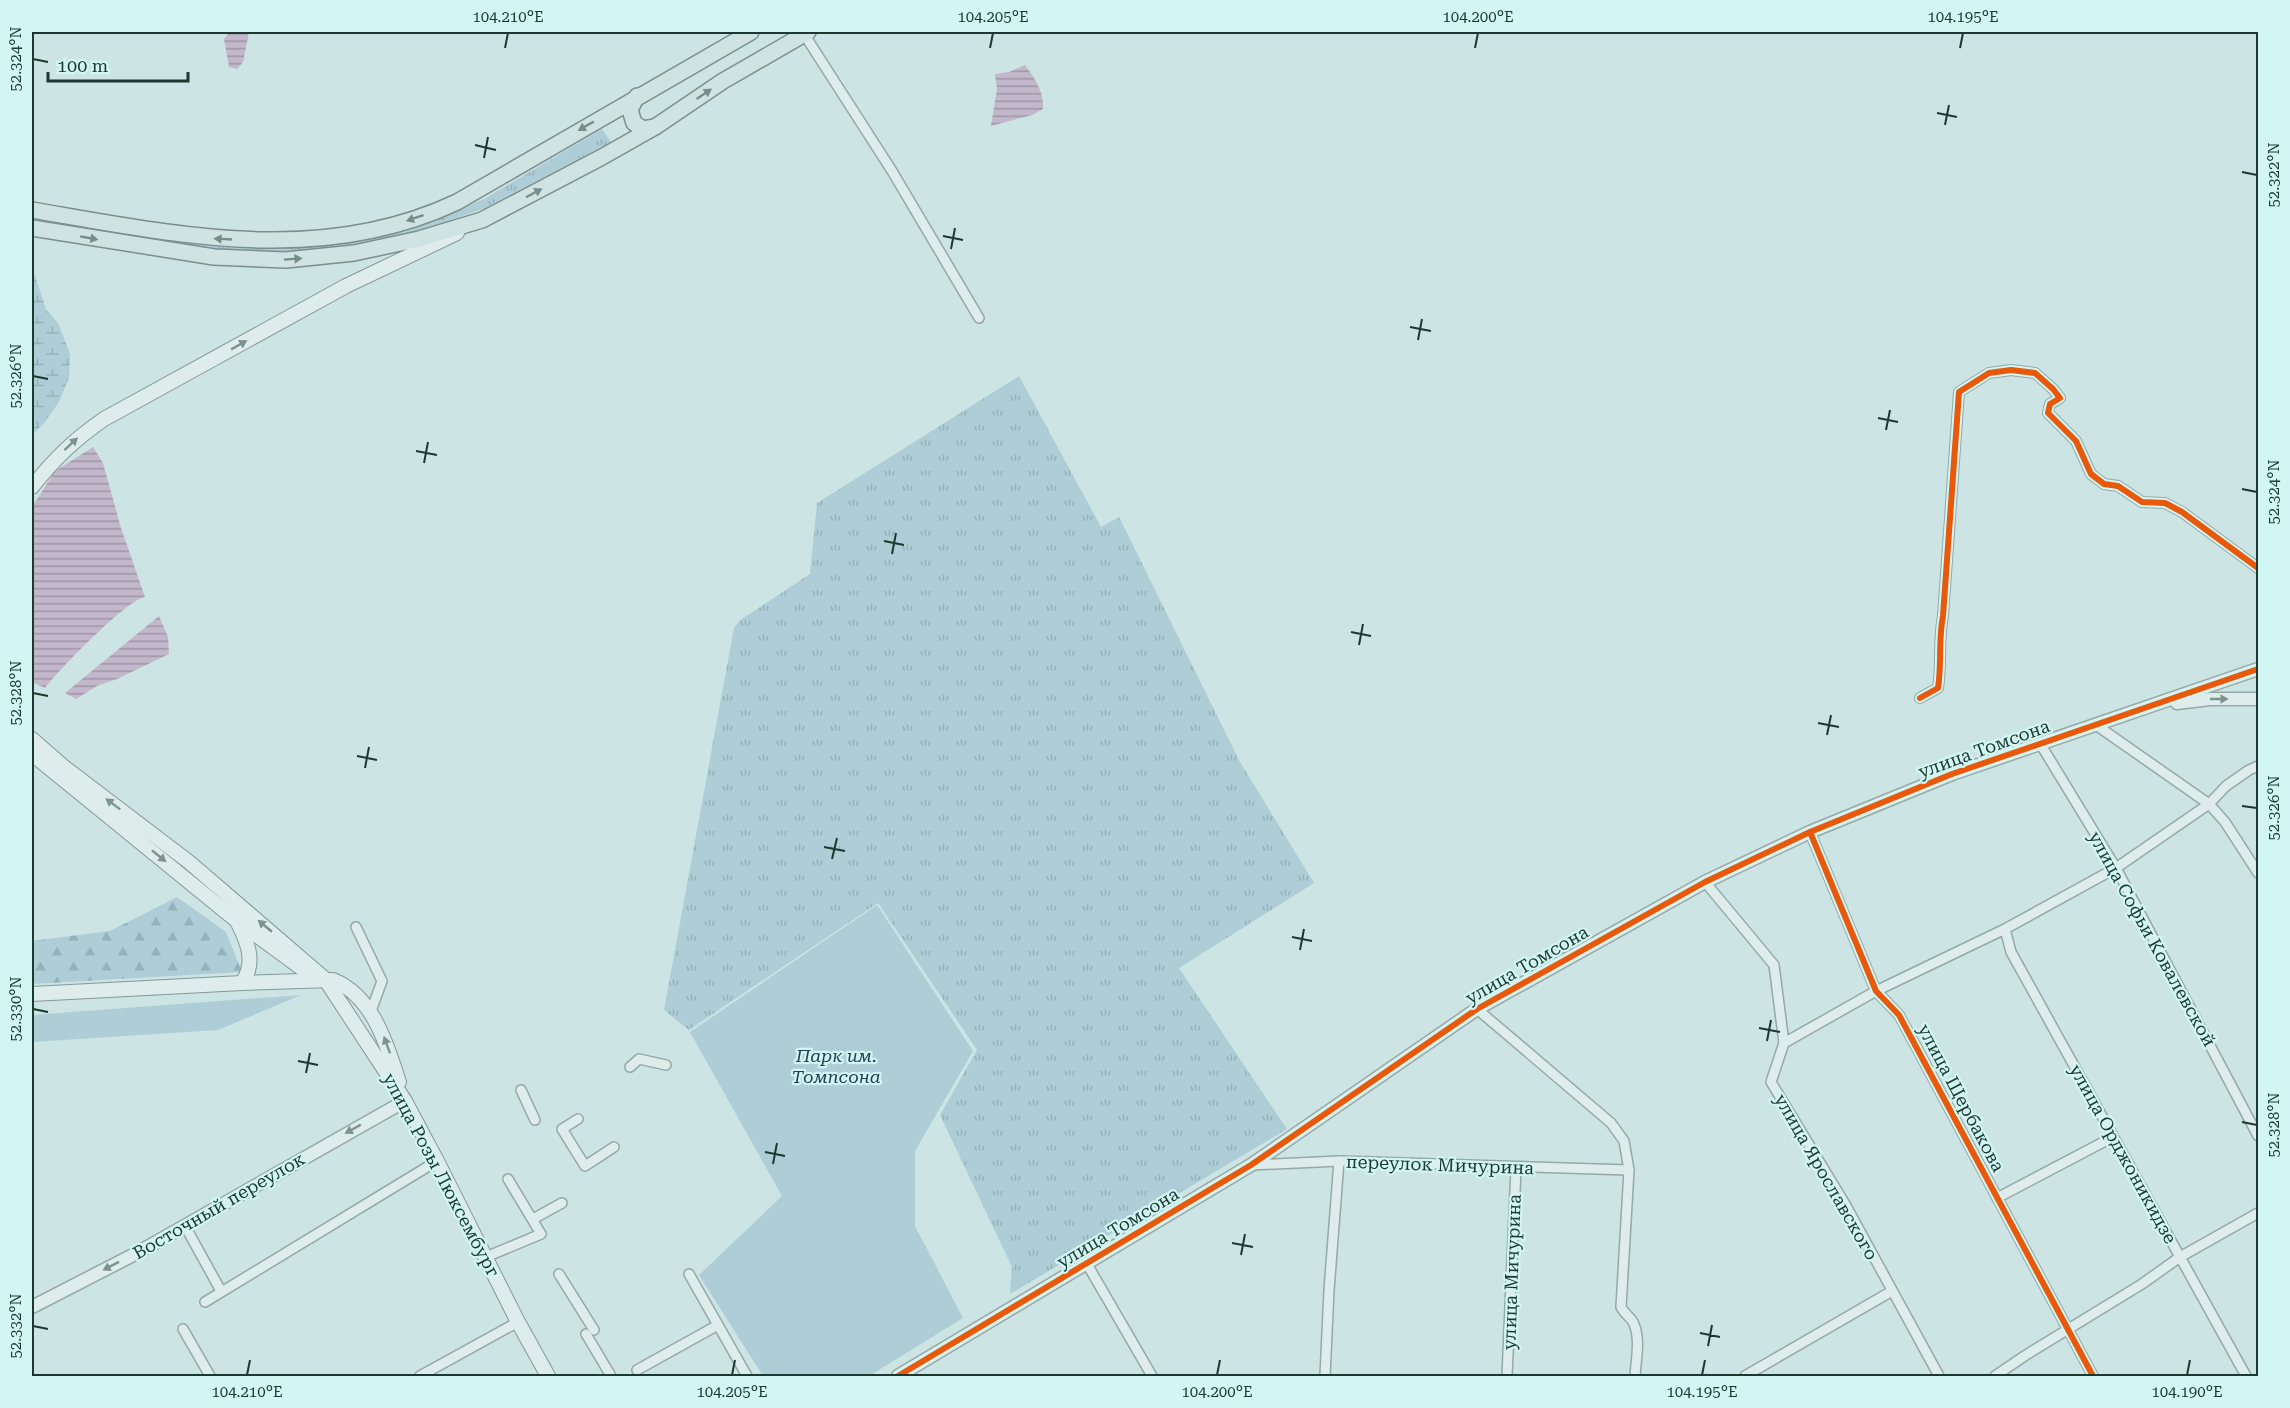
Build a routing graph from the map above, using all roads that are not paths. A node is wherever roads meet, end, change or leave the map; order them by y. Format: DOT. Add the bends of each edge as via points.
graph roads {
  1 [pos="751,32"];
  2 [pos="804,32"];
  3 [pos="637,96"];
  4 [pos="655,127"];
  5 [pos="32,210"];
  6 [pos="482,220"];
  7 [pos="32,228"];
  8 [pos="979,318"];
  9 [pos="32,487"];
  10 [pos="2259,568"];
  11 [pos="2259,669"];
  12 [pos="1920,698"];
  13 [pos="2259,699"];
  14 [pos="2120,716"];
  15 [pos="2096,724"];
  16 [pos="32,739"];
  17 [pos="2041,745"];
  18 [pos="32,754"];
  19 [pos="2259,766"];
  20 [pos="61,771"];
  21 [pos="2209,804"];
  22 [pos="1810,832"];
  23 [pos="189,862"];
  24 [pos="2116,868"];
  25 [pos="180,873"];
  26 [pos="2259,873"];
  27 [pos="1705,882"];
  28 [pos="236,920"];
  29 [pos="356,927"];
  30 [pos="2005,929"];
  31 [pos="325,979"];
  32 [pos="242,983"];
  33 [pos="1876,991"];
  34 [pos="32,994"];
  35 [pos="1477,1009"];
  36 [pos="370,1014"];
  37 [pos="1784,1043"];
  38 [pos="666,1065"];
  39 [pos="630,1067"];
  40 [pos="521,1090"];
  41 [pos="405,1101"];
  42 [pos="535,1119"];
  43 [pos="578,1119"];
  44 [pos="2259,1136"];
  45 [pos="2113,1137"];
  46 [pos="614,1147"];
  47 [pos="437,1161"];
  48 [pos="1339,1161"];
  49 [pos="1251,1165"];
  50 [pos="1516,1168"];
  51 [pos="1629,1170"];
  52 [pos="508,1179"];
  53 [pos="1997,1198"];
  54 [pos="562,1203"];
  55 [pos="2259,1213"];
  56 [pos="533,1219"];
  57 [pos="185,1226"];
  58 [pos="486,1257"];
  59 [pos="2180,1257"];
  60 [pos="1087,1264"];
  61 [pos="559,1274"];
  62 [pos="689,1274"];
  63 [pos="221,1291"];
  64 [pos="1892,1292"];
  65 [pos="205,1302"];
  66 [pos="32,1307"];
  67 [pos="518,1322"];
  68 [pos="718,1325"];
  69 [pos="183,1329"];
  70 [pos="2069,1329"];
  71 [pos="637,1370"];
  72 [pos="912,1373"];
  73 [pos="210,1377"];
  74 [pos="420,1377"];
  75 [pos="548,1377"];
  76 [pos="611,1377"];
  77 [pos="747,1377"];
  78 [pos="898,1377"];
  79 [pos="1152,1377"];
  80 [pos="1325,1377"];
  81 [pos="1507,1377"];
  82 [pos="1635,1377"];
  83 [pos="1745,1377"];
  84 [pos="1939,1377"];
  85 [pos="1995,1377"];
  86 [pos="2093,1377"];
  87 [pos="2246,1377"];
  1 -- 3 [label="main road"];
  4 -- 2 [label="main road, one-way"];
  2 -- 8 [label="street"];
  3 -- 4 [label="main road" via="630,110 634,123 644,129"];
  3 -- 5 [label="main road, one-way" via="449,206 354,234 288,242 216,239"];
  6 -- 4 [label="main road, one-way"];
  7 -- 6 [label="main road, one-way" via="214,257 286,260 354,254"];
  9 -- 6 [label="main road, one-way" via="76,438 105,419 346,286"];
  10 -- 12 [label="street" via="2182,512 2165,503 2142,502 2091,474 2076,441 2048,412 2050,404 2060,398 2035,374 2011,370 1989,373 1959,392 1938,688"];
  11 -- 14 [label="street"];
  14 -- 13 [label="street, one-way" via="2184,701"];
  14 -- 15 [label="street, улица Томсона"];
  15 -- 17 [label="street, улица Томсона"];
  15 -- 21 [label="street"];
  16 -- 20 [label="main road, улица Розы Люксембург"];
  17 -- 22 [label="street, улица Томсона" via="1952,774"];
  17 -- 24 [label="street, улица Софьи Ковалевской"];
  18 -- 20 [label="main road, улица Розы Люксембург"];
  19 -- 21 [label="street" via="2226,786"];
  23 -- 20 [label="main road, улица Розы Люксембург, one-way"];
  20 -- 25 [label="main road, улица Розы Люксембург, one-way"];
  21 -- 24 [label="street"];
  21 -- 26 [label="street"];
  22 -- 27 [label="street, улица Томсона"];
  22 -- 33 [label="street, улица Щербакова"];
  23 -- 25 [label="main road"];
  31 -- 23 [label="main road, улица Розы Люксембург, one-way"];
  24 -- 30 [label="street"];
  24 -- 44 [label="street, улица Софьи Ковалевской"];
  25 -- 28 [label="main road, улица Розы Люксембург"];
  27 -- 35 [label="street, улица Томсона"];
  27 -- 37 [label="street, улица Ярославского" via="1774,965"];
  28 -- 31 [label="main road, улица Розы Люксембург" via="311,975"];
  28 -- 32 [label="main road" via="249,952 248,975"];
  29 -- 36 [label="street" via="382,981"];
  30 -- 33 [label="street"];
  30 -- 45 [label="street, улица Орджоникидзе" via="2011,952"];
  31 -- 32 [label="main road"];
  31 -- 36 [label="main road" via="345,985"];
  31 -- 41 [label="main road, улица Розы Люксембург"];
  32 -- 34 [label="main road"];
  33 -- 37 [label="street"];
  33 -- 53 [label="street, улица Щербакова" via="1899,1015"];
  35 -- 49 [label="street, улица Томсона"];
  35 -- 51 [label="street" via="1611,1123 1624,1141"];
  41 -- 36 [label="main road, one-way" via="385,1038"];
  37 -- 64 [label="street, улица Ярославского" via="1771,1082 1845,1204"];
  38 -- 39 [label="street" via="639,1059"];
  40 -- 42 [label="street"];
  41 -- 47 [label="main road, улица Розы Люксембург"];
  41 -- 57 [label="street, Восточный переулок, one-way"];
  43 -- 46 [label="street" via="562,1129 585,1166"];
  45 -- 53 [label="street"];
  45 -- 59 [label="street, улица Орджоникидзе"];
  47 -- 58 [label="main road, улица Розы Люксембург"];
  47 -- 63 [label="street"];
  48 -- 49 [label="street, переулок Мичурина"];
  48 -- 50 [label="street, переулок Мичурина"];
  48 -- 80 [label="street"];
  49 -- 60 [label="street, улица Томсона"];
  50 -- 51 [label="street, переулок Мичурина"];
  50 -- 81 [label="street, улица Мичурина"];
  51 -- 82 [label="street" via="1621,1307 1635,1329"];
  52 -- 56 [label="street"];
  53 -- 70 [label="street, улица Щербакова"];
  54 -- 56 [label="street"];
  55 -- 59 [label="street"];
  56 -- 58 [label="street" via="541,1234"];
  57 -- 63 [label="street"];
  57 -- 66 [label="street, Восточный переулок, one-way"];
  58 -- 67 [label="main road, улица Розы Люксембург"];
  59 -- 70 [label="street"];
  59 -- 87 [label="street, улица Орджоникидзе"];
  60 -- 72 [label="street, улица Томсона"];
  60 -- 79 [label="street"];
  61 -- 76 [label="street"];
  62 -- 68 [label="street"];
  63 -- 65 [label="street"];
  64 -- 83 [label="street"];
  64 -- 84 [label="street, улица Ярославского"];
  67 -- 74 [label="street"];
  67 -- 75 [label="main road, улица Розы Люксембург"];
  68 -- 71 [label="street"];
  68 -- 77 [label="street"];
  69 -- 73 [label="street"];
  70 -- 85 [label="street"];
  70 -- 86 [label="street, улица Щербакова"];
  72 -- 78 [label="street, улица Томсона"];
}
